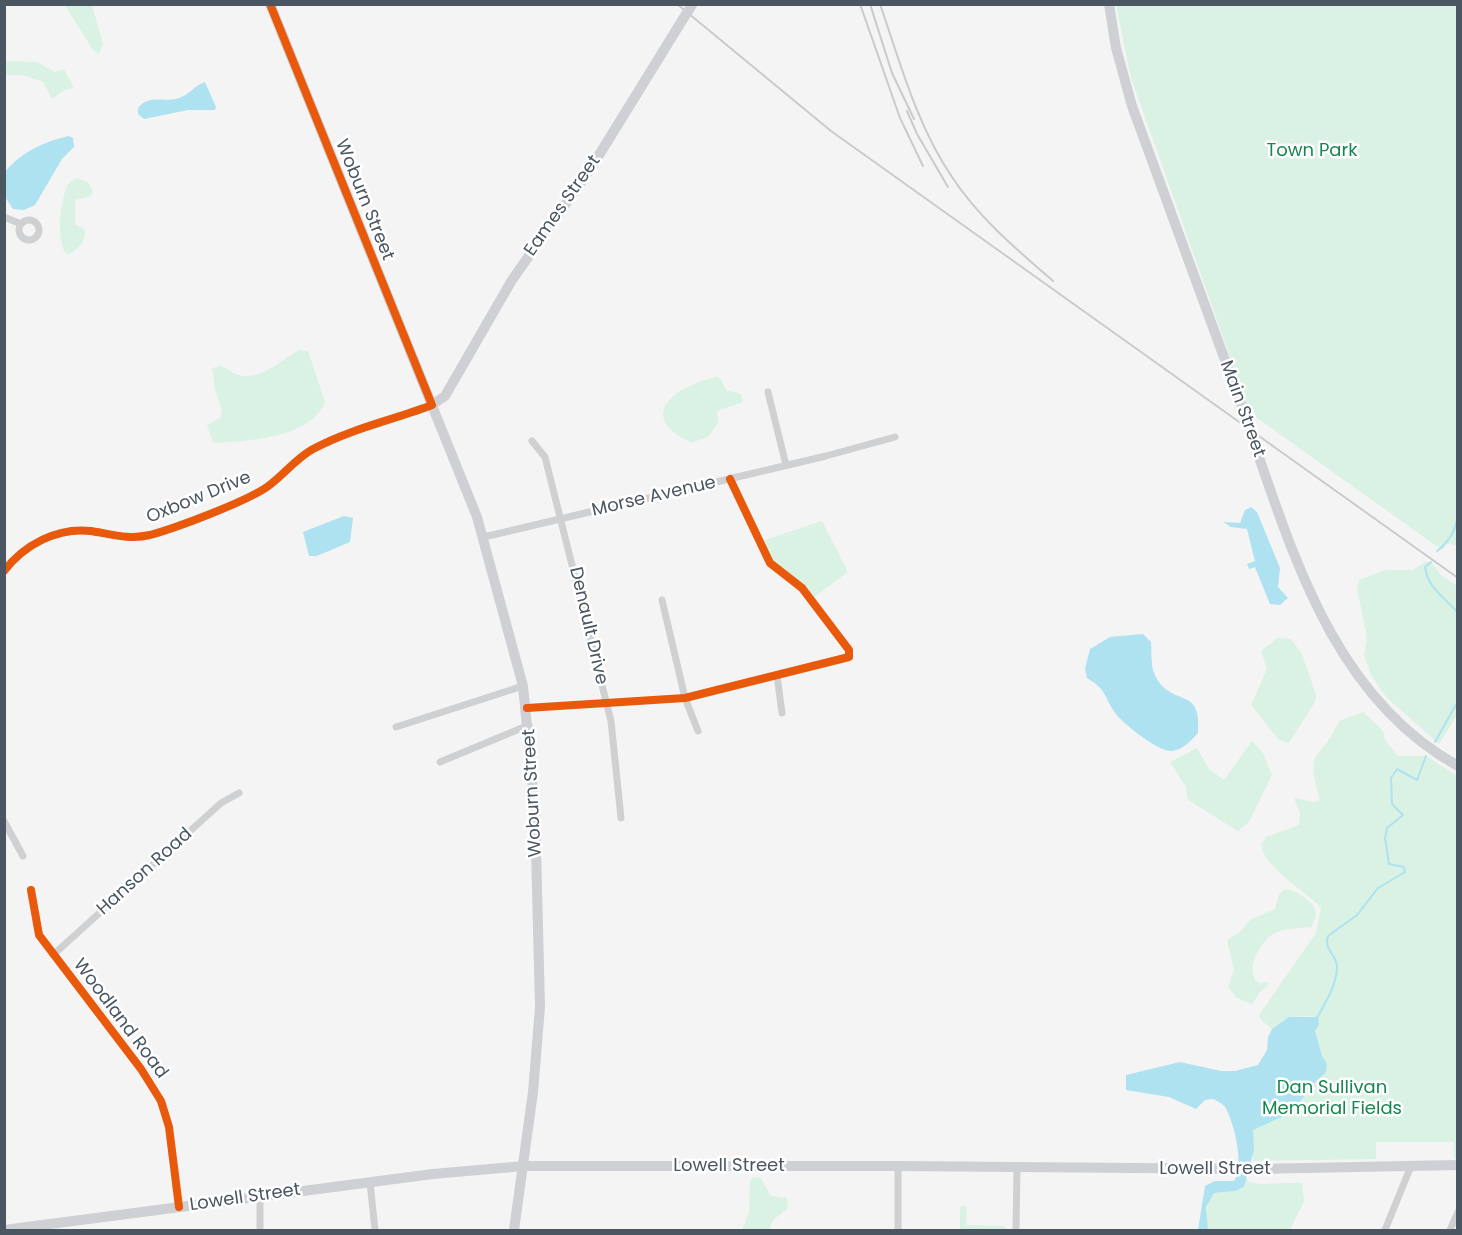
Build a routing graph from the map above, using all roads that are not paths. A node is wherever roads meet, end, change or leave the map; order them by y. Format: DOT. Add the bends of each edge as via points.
graph roads {
  1 [pos="270,4"];
  2 [pos="1109,4"];
  3 [pos="692,5"];
  4 [pos="4,217"];
  5 [pos="21,224"];
  6 [pos="768,392"];
  7 [pos="432,405"];
  8 [pos="894,437"];
  9 [pos="532,441"];
  10 [pos="786,465"];
  11 [pos="730,479"];
  12 [pos="561,519"];
  13 [pos="484,537"];
  14 [pos="4,571"];
  15 [pos="662,600"];
  16 [pos="777,675"];
  17 [pos="523,686"];
  18 [pos="685,698"];
  19 [pos="607,704"];
  20 [pos="527,708"];
  21 [pos="782,713"];
  22 [pos="529,725"];
  23 [pos="396,727"];
  24 [pos="698,730"];
  25 [pos="440,762"];
  26 [pos="1458,766"];
  27 [pos="239,793"];
  28 [pos="621,818"];
  29 [pos="4,821"];
  30 [pos="23,856"];
  31 [pos="31,890"];
  32 [pos="53,956"];
  33 [pos="524,1166"];
  34 [pos="898,1166"];
  35 [pos="1458,1166"];
  36 [pos="1017,1167"];
  37 [pos="1411,1167"];
  38 [pos="370,1182"];
  39 [pos="260,1196"];
  40 [pos="179,1207"];
  41 [pos="1458,1212"];
  42 [pos="4,1230"];
  43 [pos="260,1230"];
  44 [pos="375,1230"];
  45 [pos="514,1230"];
  46 [pos="898,1230"];
  47 [pos="1016,1230"];
  48 [pos="1385,1230"];
  49 [pos="1450,1230"];
  1 -- 7 [label="main road, Woburn Street"];
  2 -- 26 [label="main road, Main Street, bridge" via="1132,106 1301,573 1359,679 1393,717"];
  3 -- 7 [label="main road, Eames Street, bridge" via="591,168 512,280 446,396"];
  4 -- 5 [label="street"];
  6 -- 10 [label="street"];
  7 -- 13 [label="main road, Woburn Street"];
  7 -- 14 [label="street, Oxbow Drive" via="324,444 300,457 273,483 256,493 162,531 134,537 66,532 30,546"];
  8 -- 10 [label="street, Morse Avenue"];
  9 -- 12 [label="street, Denault Drive" via="545,455"];
  10 -- 11 [label="street, Morse Avenue"];
  11 -- 12 [label="street, Morse Avenue"];
  11 -- 16 [label="street" via="768,559 802,588 849,650 849,658"];
  12 -- 13 [label="street, Morse Avenue"];
  12 -- 19 [label="street, Denault Drive"];
  13 -- 17 [label="main road, Woburn Street"];
  15 -- 18 [label="street"];
  16 -- 18 [label="street"];
  16 -- 21 [label="street"];
  17 -- 20 [label="main road, Woburn Street"];
  17 -- 23 [label="street"];
  18 -- 19 [label="street"];
  18 -- 24 [label="street"];
  19 -- 20 [label="street"];
  19 -- 28 [label="street, Denault Drive" via="616,751"];
  20 -- 22 [label="main road, Woburn Street"];
  22 -- 25 [label="street"];
  22 -- 33 [label="main road, Woburn Street" via="536,808 540,1007"];
  27 -- 32 [label="street, Hanson Road" via="221,803"];
  29 -- 30 [label="street"];
  31 -- 32 [label="street, Woodland Road" via="37,931"];
  32 -- 40 [label="street, Woodland Road" via="158,1096 169,1127"];
  33 -- 34 [label="main road, Lowell Street"];
  33 -- 38 [label="main road, Lowell Street"];
  33 -- 45 [label="main road, Woburn Street"];
  34 -- 36 [label="main road, Lowell Street"];
  34 -- 46 [label="street"];
  35 -- 37 [label="main road, Lowell Street"];
  36 -- 37 [label="main road, Lowell Street"];
  36 -- 47 [label="street"];
  37 -- 48 [label="street"];
  38 -- 39 [label="main road, Lowell Street"];
  38 -- 44 [label="street"];
  39 -- 40 [label="main road, Lowell Street"];
  39 -- 43 [label="street"];
  40 -- 42 [label="main road, Lowell Street"];
  41 -- 49 [label="street"];
}
